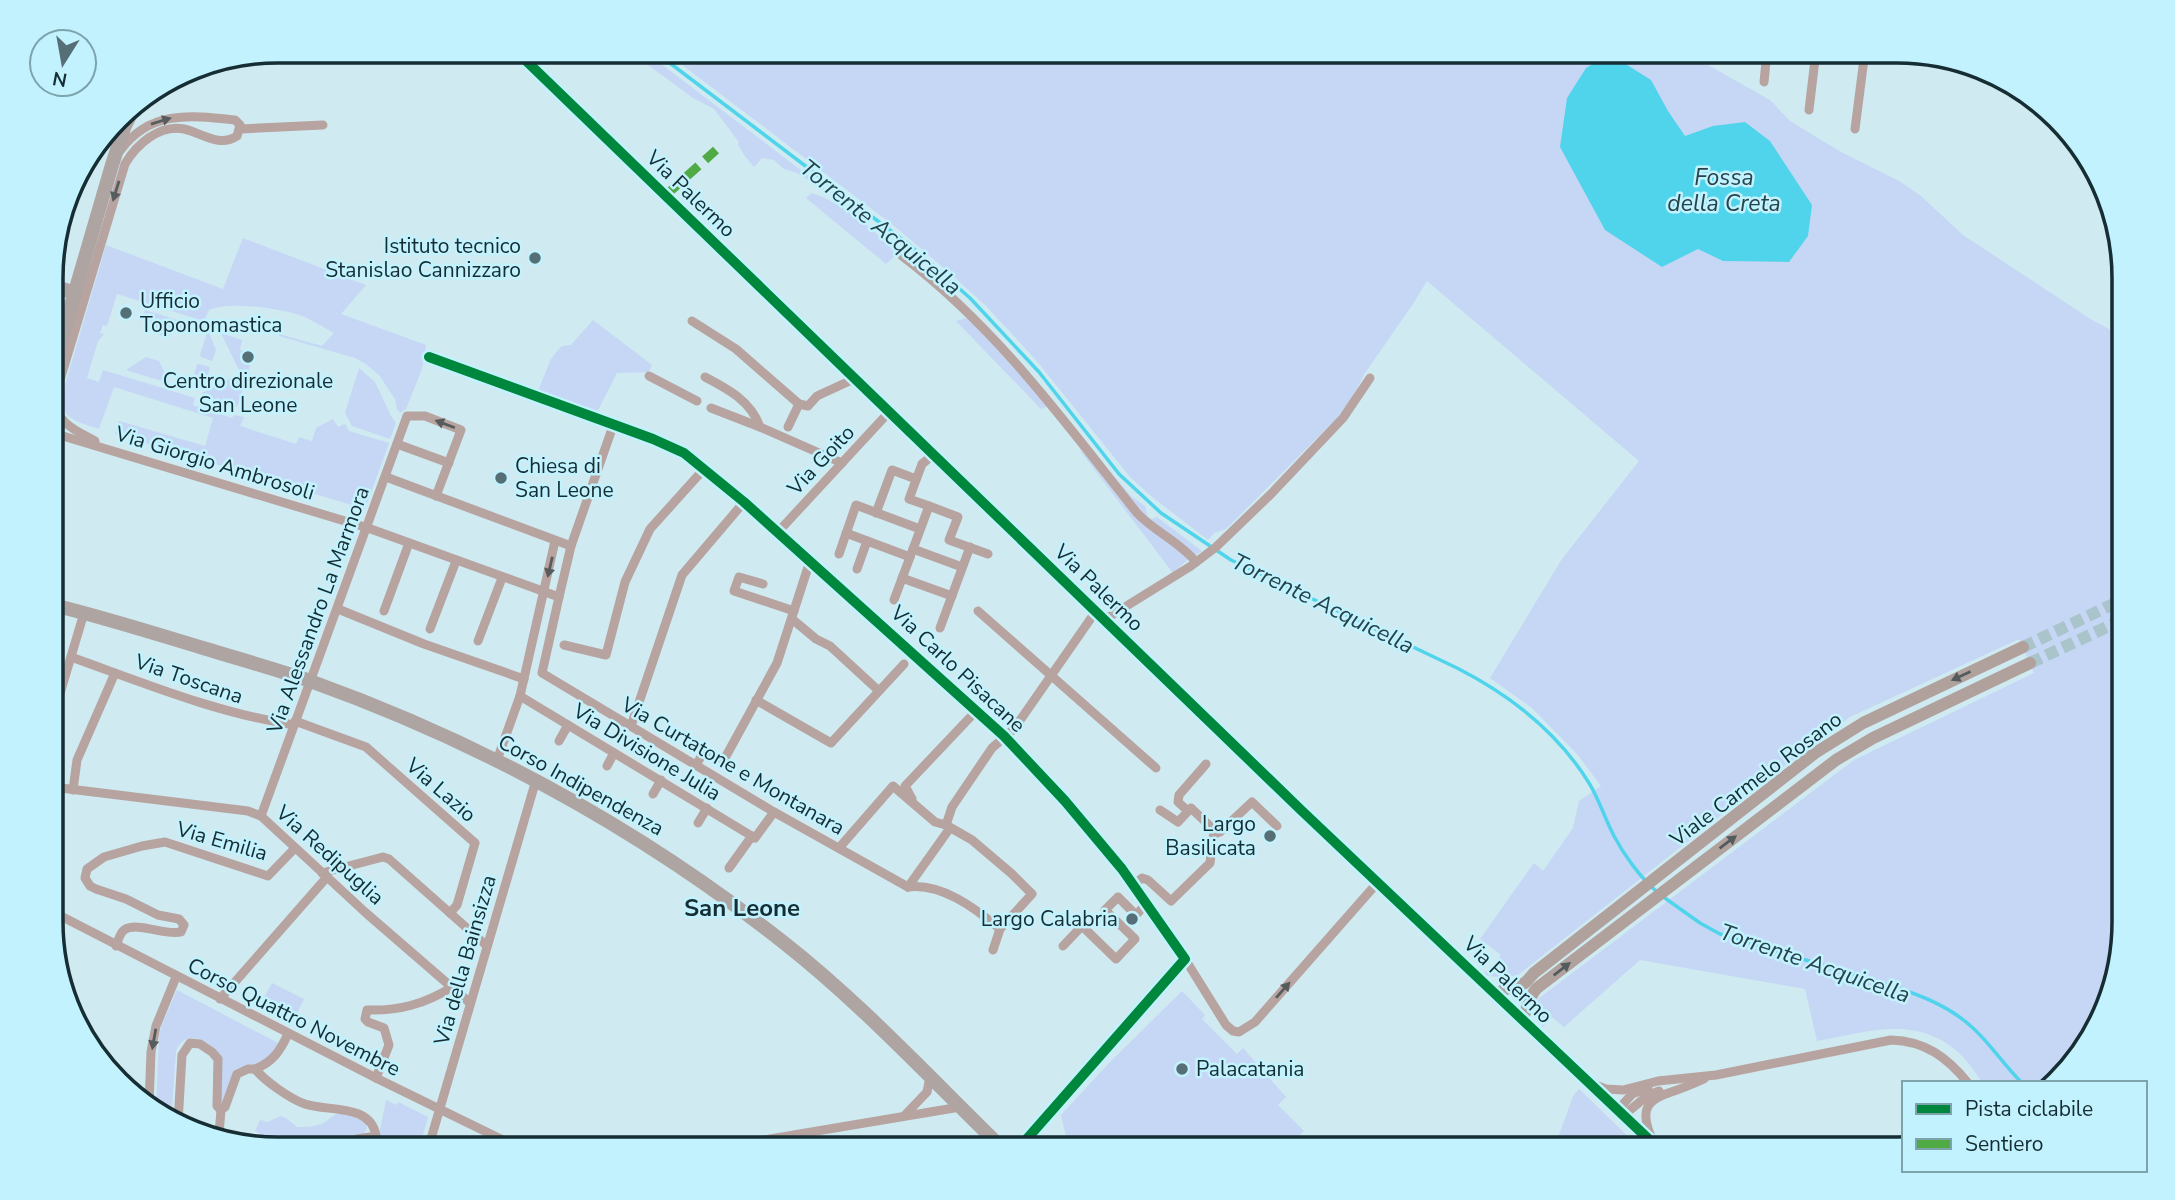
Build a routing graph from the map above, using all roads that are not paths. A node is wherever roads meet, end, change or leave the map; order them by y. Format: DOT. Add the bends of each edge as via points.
graph roads {
  1 [pos="528,63"];
  2 [pos="1766,63"];
  3 [pos="1815,63"];
  4 [pos="1864,63"];
  5 [pos="1764,82"];
  6 [pos="1809,110"];
  7 [pos="128,124"];
  8 [pos="323,125"];
  9 [pos="1856,129"];
  10 [pos="241,130"];
  11 [pos="112,165"];
  12 [pos="902,256"];
  13 [pos="63,289"];
  14 [pos="75,293"];
  15 [pos="692,321"];
  16 [pos="63,333"];
  17 [pos="429,357"];
  18 [pos="63,366"];
  19 [pos="649,376"];
  20 [pos="705,377"];
  21 [pos="856,378"];
  22 [pos="1370,378"];
  23 [pos="697,401"];
  24 [pos="799,404"];
  25 [pos="711,408"];
  26 [pos="890,411"];
  27 [pos="63,421"];
  28 [pos="613,426"];
  29 [pos="760,427"];
  30 [pos="788,427"];
  31 [pos="63,436"];
  32 [pos="397,444"];
  33 [pos="106,448"];
  34 [pos="934,454"];
  35 [pos="449,463"];
  36 [pos="842,463"];
  37 [pos="704,469"];
  38 [pos="386,477"];
  39 [pos="916,479"];
  40 [pos="436,496"];
  41 [pos="744,502"];
  42 [pos="929,506"];
  43 [pos="876,513"];
  44 [pos="368,528"];
  45 [pos="920,529"];
  46 [pos="778,532"];
  47 [pos="846,533"];
  48 [pos="555,541"];
  49 [pos="867,541"];
  50 [pos="409,543"];
  51 [pos="571,546"];
  52 [pos="970,547"];
  53 [pos="912,553"];
  54 [pos="839,554"];
  55 [pos="988,554"];
  56 [pos="456,561"];
  57 [pos="810,561"];
  58 [pos="1196,562"];
  59 [pos="962,567"];
  60 [pos="857,569"];
  61 [pos="502,578"];
  62 [pos="902,578"];
  63 [pos="763,584"];
  64 [pos="544,593"];
  65 [pos="952,596"];
  66 [pos="559,597"];
  67 [pos="894,600"];
  68 [pos="63,608"];
  69 [pos="338,609"];
  70 [pos="384,611"];
  71 [pos="978,611"];
  72 [pos="84,613"];
  73 [pos="793,615"];
  74 [pos="1100,615"];
  75 [pos="940,628"];
  76 [pos="430,629"];
  77 [pos="478,641"];
  78 [pos="564,645"];
  79 [pos="2023,647"];
  80 [pos="71,657"];
  81 [pos="2030,663"];
  82 [pos="904,664"];
  83 [pos="115,673"];
  84 [pos="1050,676"];
  85 [pos="524,679"];
  86 [pos="310,681"];
  87 [pos="63,684"];
  88 [pos="879,691"];
  89 [pos="520,696"];
  90 [pos="756,700"];
  91 [pos="977,710"];
  92 [pos="294,723"];
  93 [pos="568,725"];
  94 [pos="631,726"];
  95 [pos="1004,736"];
  96 [pos="559,741"];
  97 [pos="614,753"];
  98 [pos="497,760"];
  99 [pos="1206,764"];
  100 [pos="696,765"];
  101 [pos="607,766"];
  102 [pos="1156,768"];
  103 [pos="536,780"];
  104 [pos="661,780"];
  105 [pos="63,788"];
  106 [pos="73,790"];
  107 [pos="653,794"];
  108 [pos="916,807"];
  109 [pos="707,808"];
  110 [pos="1160,810"];
  111 [pos="1188,811"];
  112 [pos="774,812"];
  113 [pos="261,816"];
  114 [pos="698,823"];
  115 [pos="948,826"];
  116 [pos="1277,826"];
  117 [pos="1214,834"];
  118 [pos="754,837"];
  119 [pos="295,848"];
  120 [pos="839,848"];
  121 [pos="729,868"];
  122 [pos="324,875"];
  123 [pos="1378,882"];
  124 [pos="1133,885"];
  125 [pos="908,887"];
  126 [pos="1146,904"];
  127 [pos="450,913"];
  128 [pos="63,917"];
  129 [pos="1000,929"];
  130 [pos="116,946"];
  131 [pos="487,946"];
  132 [pos="1063,946"];
  133 [pos="993,950"];
  134 [pos="1185,959"];
  135 [pos="1534,973"];
  136 [pos="176,977"];
  137 [pos="1481,981"];
  138 [pos="452,987"];
  139 [pos="1498,998"];
  140 [pos="220,999"];
  141 [pos="470,1003"];
  142 [pos="1521,1019"];
  143 [pos="288,1034"];
  144 [pos="255,1069"];
  145 [pos="1716,1075"];
  146 [pos="930,1077"];
  147 [pos="376,1079"];
  148 [pos="1673,1081"];
  149 [pos="1966,1081"];
  150 [pos="1696,1082"];
  151 [pos="1591,1084"];
  152 [pos="149,1094"];
  153 [pos="960,1107"];
  154 [pos="221,1110"];
  155 [pos="439,1110"];
  156 [pos="179,1113"];
  157 [pos="1621,1113"];
  158 [pos="905,1115"];
  159 [pos="219,1129"];
  160 [pos="376,1136"];
  161 [pos="369,1137"];
  162 [pos="431,1137"];
  163 [pos="496,1137"];
  164 [pos="779,1137"];
  165 [pos="991,1137"];
  166 [pos="1029,1137"];
  167 [pos="1646,1137"];
  168 [pos="1652,1137"];
  1 -- 21 [label="main road, Via Palermo"];
  2 -- 5 [label="street"];
  3 -- 6 [label="street"];
  4 -- 9 [label="street"];
  7 -- 11 [label="main road"];
  8 -- 10 [label="street"];
  11 -- 10 [label="street, one-way" via="132,136 161,120 235,120"];
  10 -- 18 [label="street, one-way" via="234,139 219,140 182,128 165,131 144,141 130,155"];
  11 -- 14 [label="main road"];
  12 -- 58 [label="street" via="986,329 1040,389 1137,513"];
  13 -- 14 [label="main road"];
  14 -- 16 [label="main road"];
  15 -- 24 [label="street" via="736,349"];
  17 -- 28 [label="street, Via Carlo Pisacane"];
  19 -- 23 [label="street"];
  20 -- 29 [label="street" via="742,399"];
  21 -- 24 [label="street" via="817,396 808,406"];
  21 -- 26 [label="main road, Via Palermo"];
  22 -- 58 [label="street" via="1343,418 1272,493"];
  24 -- 30 [label="street"];
  25 -- 29 [label="street"];
  26 -- 34 [label="main road, Via Palermo"];
  26 -- 36 [label="street, Via Goito"];
  27 -- 33 [label="street, one-way"];
  28 -- 37 [label="street, Via Carlo Pisacane" via="684,453"];
  28 -- 51 [label="street"];
  29 -- 36 [label="street"];
  31 -- 33 [label="street, Via Giorgio Ambrosoli"];
  32 -- 35 [label="street"];
  35 -- 32 [label="street, Via Alessandro La Marmora, one-way" via="461,430 425,416 407,416"];
  32 -- 38 [label="street, Via Alessandro La Marmora"];
  33 -- 44 [label="street, Via Giorgio Ambrosoli"];
  34 -- 39 [label="street" via="922,464"];
  34 -- 74 [label="main road, Via Palermo"];
  35 -- 40 [label="street"];
  36 -- 46 [label="street, Via Goito"];
  37 -- 41 [label="street, Via Carlo Pisacane"];
  37 -- 78 [label="street" via="650,530 625,582 606,655"];
  38 -- 40 [label="street"];
  38 -- 44 [label="street, Via Alessandro La Marmora"];
  39 -- 42 [label="street" via="909,499"];
  39 -- 43 [label="street" via="892,470"];
  40 -- 48 [label="street"];
  41 -- 46 [label="street, Via Carlo Pisacane"];
  41 -- 94 [label="street" via="682,575"];
  42 -- 45 [label="street"];
  42 -- 52 [label="street" via="958,517 949,540"];
  43 -- 45 [label="street"];
  43 -- 47 [label="street" via="856,505"];
  44 -- 50 [label="street, Via Giorgio Ambrosoli"];
  44 -- 69 [label="street, Via Alessandro La Marmora"];
  45 -- 53 [label="street"];
  46 -- 57 [label="street, Via Carlo Pisacane"];
  47 -- 49 [label="street"];
  47 -- 54 [label="street"];
  48 -- 51 [label="street"];
  48 -- 64 [label="street, one-way"];
  49 -- 53 [label="street"];
  49 -- 60 [label="street"];
  50 -- 56 [label="street, Via Giorgio Ambrosoli"];
  50 -- 70 [label="street"];
  51 -- 66 [label="street"];
  52 -- 55 [label="street"];
  52 -- 59 [label="street"];
  53 -- 59 [label="street"];
  53 -- 62 [label="street"];
  56 -- 61 [label="street, Via Giorgio Ambrosoli"];
  56 -- 76 [label="street"];
  57 -- 73 [label="street"];
  57 -- 91 [label="street, Via Carlo Pisacane"];
  58 -- 74 [label="street"];
  59 -- 65 [label="street"];
  61 -- 64 [label="street, Via Giorgio Ambrosoli"];
  61 -- 77 [label="street"];
  62 -- 65 [label="street"];
  62 -- 67 [label="street"];
  63 -- 73 [label="street" via="739,577 734,591"];
  64 -- 66 [label="street, Via Giorgio Ambrosoli"];
  64 -- 85 [label="street"];
  65 -- 75 [label="street"];
  66 -- 94 [label="street, Via Curtatone e Montanara" via="542,673"];
  68 -- 72 [label="main road, Corso Indipendenza"];
  69 -- 85 [label="street"];
  69 -- 86 [label="street, Via Alessandro La Marmora"];
  71 -- 84 [label="street"];
  72 -- 80 [label="street"];
  72 -- 86 [label="main road, Corso Indipendenza"];
  73 -- 88 [label="street"];
  73 -- 90 [label="street" via="776,663"];
  74 -- 84 [label="street"];
  74 -- 123 [label="main road, Via Palermo"];
  79 -- 135 [label="main road, Viale Carmelo Rosano, one-way" via="1845,733"];
  80 -- 83 [label="street, Via Toscana"];
  80 -- 87 [label="street"];
  142 -- 81 [label="main road, Viale Carmelo Rosano, one-way" via="1537,988 1853,749"];
  82 -- 88 [label="street"];
  83 -- 92 [label="street, Via Toscana" via="243,716"];
  83 -- 106 [label="street, Via Toscana" via="77,760"];
  84 -- 95 [label="street" via="1014,729"];
  84 -- 102 [label="street"];
  85 -- 89 [label="street"];
  86 -- 92 [label="street, Via Alessandro La Marmora"];
  86 -- 98 [label="main road, Corso Indipendenza"];
  88 -- 90 [label="street" via="831,743"];
  89 -- 93 [label="street, Via Divisione Julia"];
  89 -- 98 [label="street"];
  90 -- 100 [label="street" via="725,758 702,755"];
  91 -- 95 [label="street, Via Carlo Pisacane"];
  91 -- 108 [label="street" via="905,786"];
  92 -- 113 [label="street, Via Alessandro La Marmora"];
  92 -- 127 [label="street, Via Lazio" via="366,747 475,843 457,905"];
  93 -- 96 [label="street"];
  93 -- 97 [label="street, Via Divisione Julia"];
  94 -- 100 [label="street, Via Curtatone e Montanara"];
  95 -- 115 [label="street" via="952,807"];
  95 -- 124 [label="street, Via Carlo Pisacane" via="1065,801"];
  97 -- 101 [label="street"];
  97 -- 104 [label="street, Via Divisione Julia"];
  98 -- 103 [label="main road, Corso Indipendenza"];
  99 -- 111 [label="street" via="1179,795 1178,802"];
  100 -- 112 [label="street, Via Curtatone e Montanara"];
  103 -- 131 [label="street, Via della Bainsizza"];
  103 -- 146 [label="main road, Corso Indipendenza" via="657,851 783,942 831,981"];
  104 -- 107 [label="street"];
  104 -- 109 [label="street, Via Divisione Julia"];
  105 -- 106 [label="street, Via Redipuglia"];
  106 -- 113 [label="street, Via Redipuglia"];
  108 -- 115 [label="street"];
  108 -- 120 [label="street" via="893,786"];
  109 -- 114 [label="street"];
  109 -- 118 [label="street, Via Divisione Julia"];
  110 -- 111 [label="street" via="1178,822"];
  111 -- 117 [label="street" via="1191,808"];
  112 -- 118 [label="street"];
  112 -- 120 [label="street, Via Curtatone e Montanara"];
  113 -- 119 [label="street, Via Redipuglia"];
  115 -- 125 [label="street"];
  115 -- 129 [label="street" via="972,840 1032,894"];
  116 -- 117 [label="street" via="1252,802"];
  117 -- 124 [label="street" via="1210,863 1171,901 1148,880 1142,878"];
  118 -- 121 [label="street"];
  119 -- 122 [label="street, Via Redipuglia"];
  119 -- 130 [label="street, Via Emilia" via="268,876 165,842 98,860 85,878 90,886 158,915 179,919 184,925 181,932 172,934 126,929"];
  120 -- 125 [label="street, Via Curtatone e Montanara"];
  122 -- 127 [label="street" via="383,857"];
  122 -- 138 [label="street, Via Redipuglia"];
  122 -- 140 [label="street"];
  134 -- 123 [label="street, Via Carlo Pisacane, one-way" via="1226,1025 1240,1032 1255,1022"];
  123 -- 137 [label="main road, Via Palermo"];
  124 -- 126 [label="street, Via Carlo Pisacane"];
  125 -- 129 [label="street, Via Curtatone e Montanara" via="929,887 975,908"];
  126 -- 132 [label="street" via="1136,915 1118,897 1105,910 1135,939 1116,959 1082,926"];
  126 -- 134 [label="street, Via Carlo Pisacane"];
  127 -- 131 [label="street"];
  128 -- 130 [label="street, Corso Quattro Novembre"];
  129 -- 133 [label="street"];
  130 -- 136 [label="street, Corso Quattro Novembre"];
  131 -- 141 [label="street, Via della Bainsizza"];
  134 -- 166 [label="street"];
  135 -- 137 [label="main road" via="1507,984"];
  135 -- 139 [label="main road" via="1525,983 1503,990"];
  136 -- 140 [label="street, Corso Quattro Novembre"];
  136 -- 152 [label="street, one-way" via="156,1026"];
  137 -- 139 [label="main road, Via Palermo"];
  138 -- 141 [label="street, Via Redipuglia"];
  138 -- 147 [label="street" via="429,1001 367,1010 365,1019 384,1028 388,1045"];
  139 -- 142 [label="main road, Via Palermo"];
  140 -- 143 [label="street, Corso Quattro Novembre"];
  141 -- 155 [label="street, Via della Bainsizza"];
  142 -- 151 [label="main road, Via Palermo"];
  143 -- 144 [label="street" via="270,1062"];
  143 -- 147 [label="street, Corso Quattro Novembre"];
  144 -- 154 [label="street" via="237,1074"];
  144 -- 160 [label="street" via="305,1104 360,1115 373,1125"];
  145 -- 148 [label="street"];
  145 -- 149 [label="street" via="1891,1040 1935,1051"];
  145 -- 150 [label="street"];
  146 -- 153 [label="main road, Corso Indipendenza"];
  146 -- 158 [label="street" via="927,1092"];
  147 -- 155 [label="street, Corso Quattro Novembre"];
  148 -- 151 [label="street" via="1616,1090"];
  148 -- 157 [label="street" via="1632,1094"];
  150 -- 157 [label="street" via="1653,1092"];
  150 -- 168 [label="street" via="1651,1101 1645,1119"];
  151 -- 157 [label="main road, Via Palermo"];
  153 -- 158 [label="street"];
  153 -- 165 [label="main road, Corso Indipendenza"];
  154 -- 156 [label="street" via="217,1107 218,1059 200,1044 190,1043 182,1055"];
  154 -- 159 [label="street"];
  155 -- 162 [label="street, Via della Bainsizza"];
  155 -- 163 [label="street, Corso Quattro Novembre"];
  157 -- 167 [label="main road, Via Palermo"];
  158 -- 164 [label="street"];
  160 -- 161 [label="street"];
}
